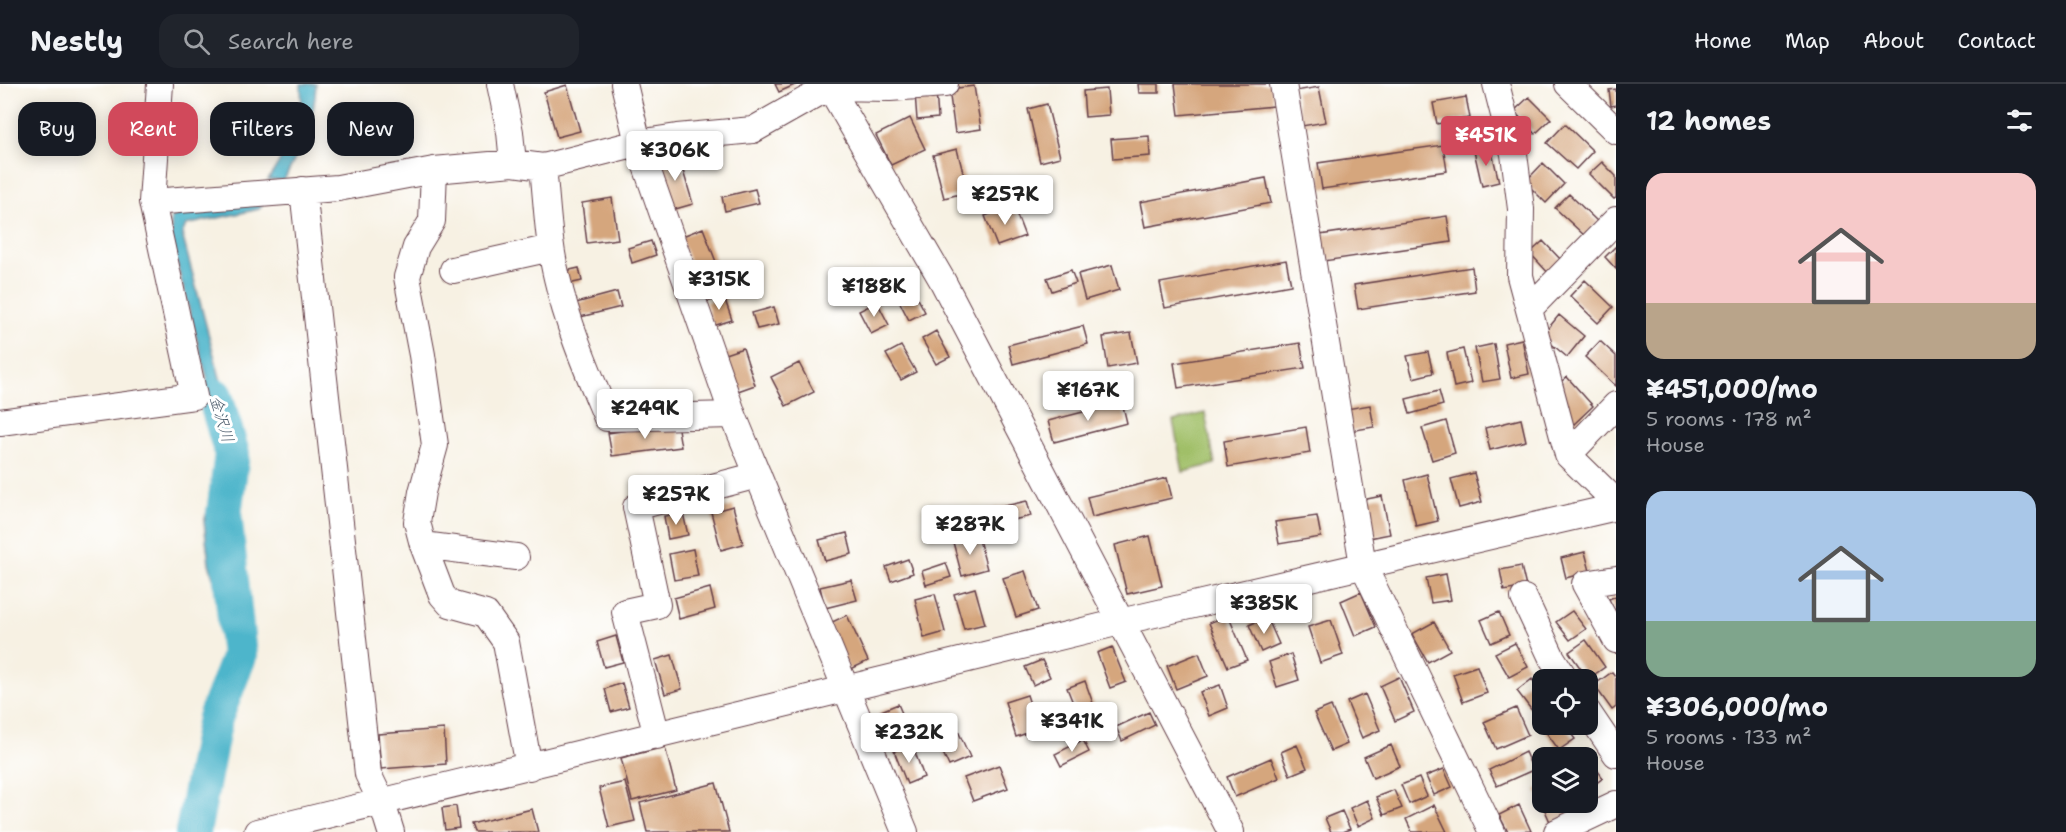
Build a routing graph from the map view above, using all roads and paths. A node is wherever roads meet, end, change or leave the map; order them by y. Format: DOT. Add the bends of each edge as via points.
graph roads {
  1 [pos="160,84"];
  2 [pos="500,84"];
  3 [pos="624,84"];
  4 [pos="945,84"];
  5 [pos="1283,84"];
  6 [pos="1496,84"];
  7 [pos="1568,84"];
  8 [pos="829,85"];
  9 [pos="1616,131"];
  10 [pos="638,143"];
  11 [pos="513,164"];
  12 [pos="543,167"];
  13 [pos="434,170"];
  14 [pos="303,190"];
  15 [pos="162,201"];
  16 [pos="1616,220"];
  17 [pos="551,248"];
  18 [pos="453,270"];
  19 [pos="1529,309"];
  20 [pos="1616,405"];
  21 [pos="734,415"];
  22 [pos="0,422"];
  23 [pos="1568,455"];
  24 [pos="758,475"];
  25 [pos="1616,505"];
  26 [pos="423,545"];
  27 [pos="516,557"];
  28 [pos="1363,565"];
  29 [pos="1616,579"];
  30 [pos="1524,598"];
  31 [pos="1120,622"];
  32 [pos="1616,640"];
  33 [pos="1559,669"];
  34 [pos="845,689"];
  35 [pos="1598,727"];
  36 [pos="657,736"];
  37 [pos="1616,754"];
  38 [pos="529,767"];
  39 [pos="382,803"];
  40 [pos="1616,804"];
  41 [pos="257,832"];
  42 [pos="391,832"];
  43 [pos="905,832"];
  44 [pos="1231,832"];
  45 [pos="1492,832"];
  46 [pos="1557,832"];
  1 -- 15 [label="street"];
  2 -- 11 [label="street"];
  3 -- 10 [label="street"];
  4 -- 8 [label="street" via="890,88"];
  5 -- 28 [label="street"];
  6 -- 19 [label="street" via="1514,154 1521,209 1520,276"];
  7 -- 9 [label="street"];
  8 -- 10 [label="street" via="753,130"];
  8 -- 31 [label="street" via="942,280"];
  10 -- 12 [label="street"];
  10 -- 21 [label="street"];
  11 -- 12 [label="street"];
  11 -- 13 [label="street"];
  12 -- 17 [label="street"];
  13 -- 14 [label="street" via="338,188"];
  13 -- 26 [label="street" via="432,221 417,248 408,277 435,445 417,522"];
  14 -- 15 [label="street"];
  14 -- 39 [label="street" via="368,774"];
  15 -- 22 [label="street" via="194,396"];
  16 -- 19 [label="street"];
  17 -- 18 [label="street"];
  17 -- 21 [label="street" via="584,363 607,418"];
  19 -- 23 [label="street"];
  20 -- 23 [label="street"];
  21 -- 24 [label="street"];
  23 -- 25 [label="street"];
  24 -- 34 [label="street"];
  24 -- 36 [label="street" via="636,507 657,604 625,612"];
  25 -- 28 [label="street"];
  26 -- 27 [label="street"];
  26 -- 38 [label="street" via="442,595 450,604 486,614 506,642"];
  28 -- 31 [label="street"];
  28 -- 45 [label="street"];
  29 -- 32 [label="street" via="1585,584"];
  30 -- 33 [label="street"];
  31 -- 34 [label="street"];
  31 -- 44 [label="street"];
  34 -- 36 [label="street"];
  34 -- 43 [label="street"];
  35 -- 37 [label="street"];
  36 -- 38 [label="street"];
  38 -- 39 [label="street"];
  39 -- 41 [label="street"];
  39 -- 42 [label="street"];
  40 -- 46 [label="street"];
}
